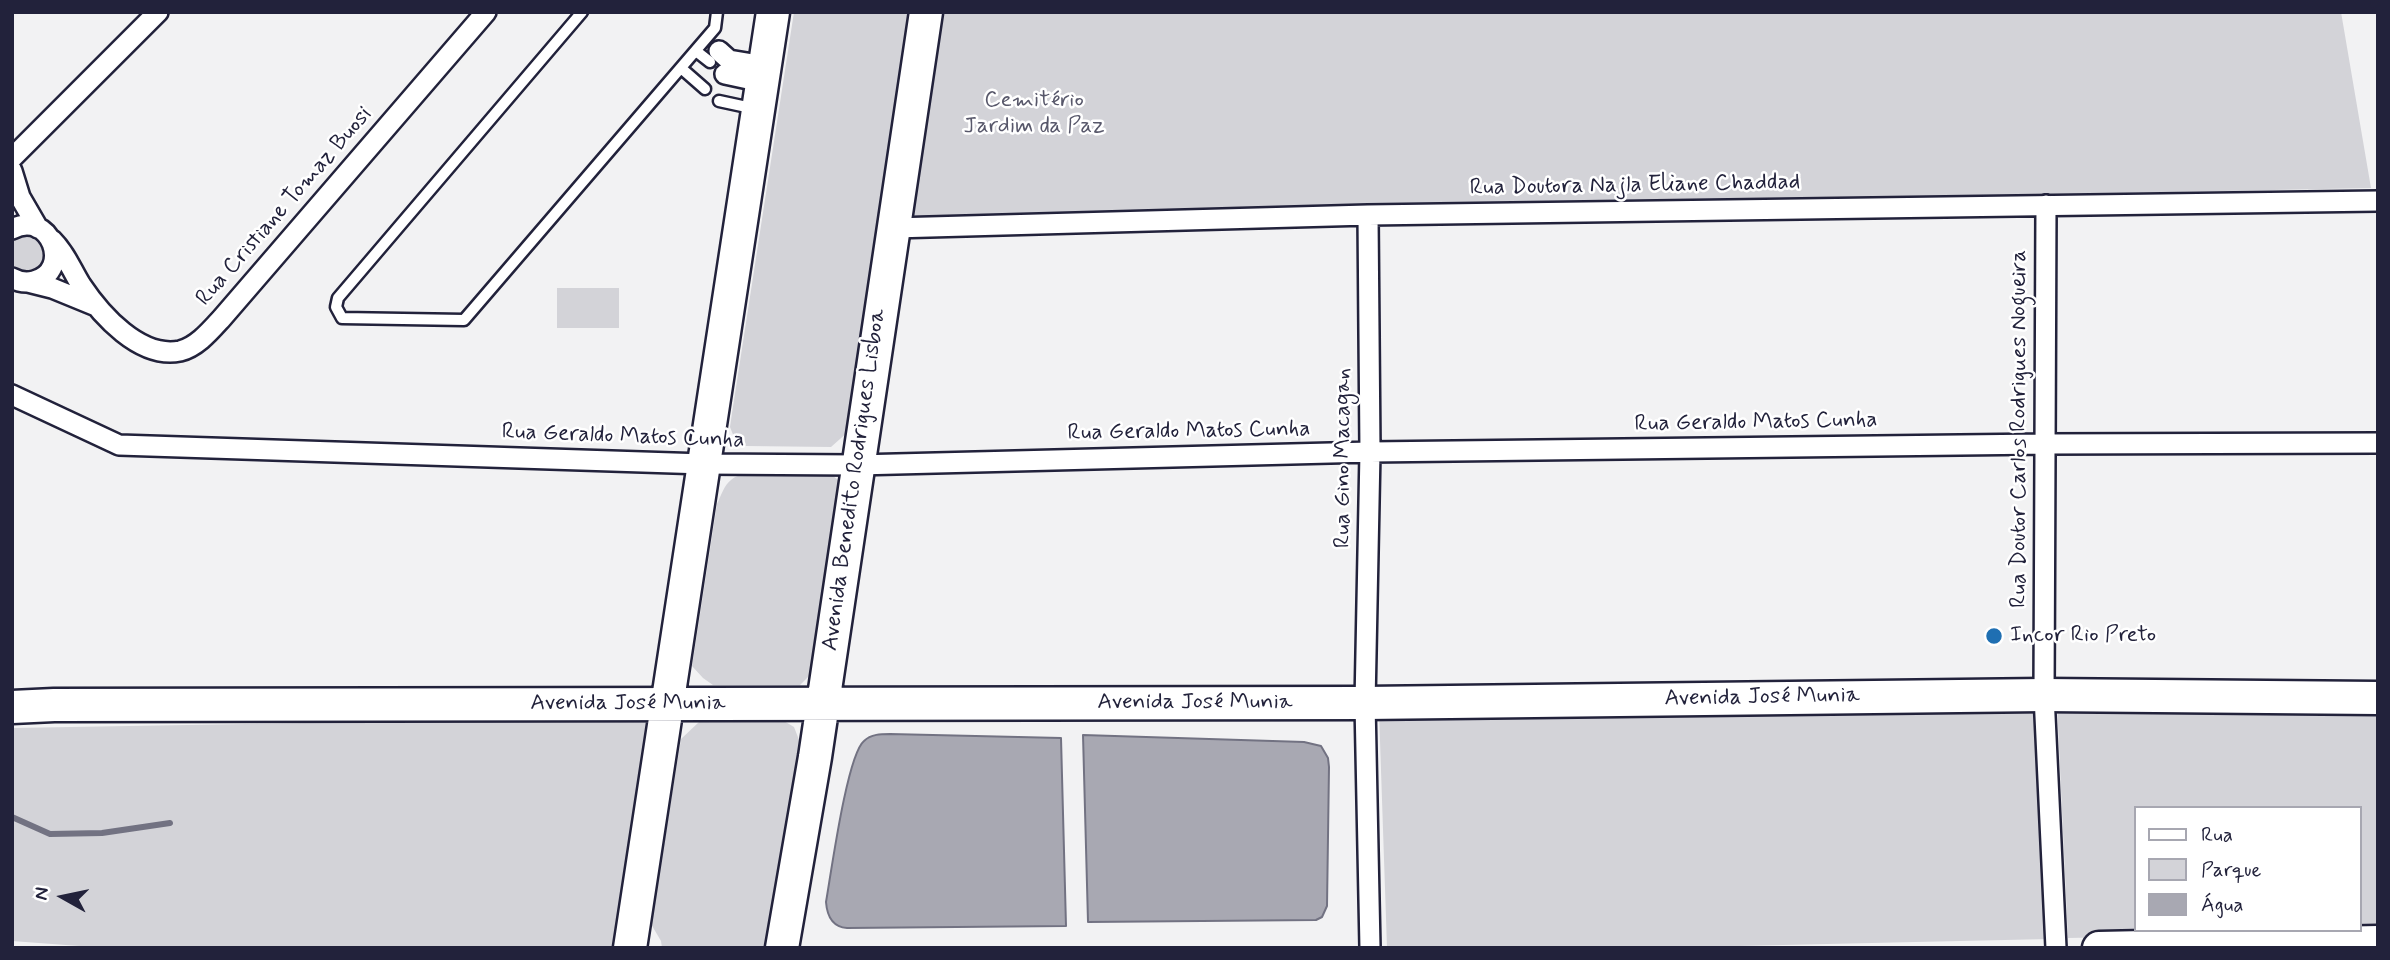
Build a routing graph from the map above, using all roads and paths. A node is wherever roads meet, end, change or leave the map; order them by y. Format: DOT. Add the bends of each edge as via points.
graph roads {
  1 [pos="158,12"];
  2 [pos="486,12"];
  3 [pos="582,12"];
  4 [pos="717,12"];
  5 [pos="773,12"];
  6 [pos="926,12"];
  7 [pos="696,51"];
  8 [pos="714,57"];
  9 [pos="681,68"];
  10 [pos="762,86"];
  11 [pos="705,89"];
  12 [pos="719,101"];
  13 [pos="12,158"];
  14 [pos="12,171"];
  15 [pos="2378,201"];
  16 [pos="2046,205"];
  17 [pos="1368,215"];
  18 [pos="893,228"];
  19 [pos="12,229"];
  20 [pos="45,234"];
  21 [pos="18,283"];
  22 [pos="97,307"];
  23 [pos="12,395"];
  24 [pos="2378,443"];
  25 [pos="2044,444"];
  26 [pos="1370,452"];
  27 [pos="704,464"];
  28 [pos="857,465"];
  29 [pos="2044,695"];
  30 [pos="2378,698"];
  31 [pos="1364,703"];
  32 [pos="667,704"];
  33 [pos="822,704"];
  34 [pos="12,707"];
  35 [pos="2378,942"];
  36 [pos="630,948"];
  37 [pos="782,948"];
  38 [pos="1370,948"];
  39 [pos="2056,948"];
  40 [pos="2099,948"];
  1 -- 13 [label="street"];
  2 -- 22 [label="street, Rua Cristiane Tomaz Buosi" via="199,341 181,351 160,352 134,341"];
  3 -- 9 [label="lane" via="338,298 337,311 342,318 464,320"];
  4 -- 8 [label="lane"];
  5 -- 10 [label="main road"];
  6 -- 18 [label="main road, Avenida Benedito Rodrigues Lisboa"];
  7 -- 8 [label="lane"];
  7 -- 8 [label="lane"];
  7 -- 9 [label="lane"];
  8 -- 10 [label="street" via="729,60"];
  9 -- 11 [label="lane"];
  10 -- 12 [label="lane"];
  10 -- 27 [label="main road"];
  14 -- 20 [label="street, Rua Cristiane Tomaz Buosi" via="20,197"];
  15 -- 16 [label="street, Rua Doutora Najla Eliane Chaddad"];
  16 -- 17 [label="street, Rua Doutora Najla Eliane Chaddad"];
  16 -- 25 [label="street, Rua Doutor Carlos Rodrigues Nogueira"];
  17 -- 18 [label="street, Rua Doutora Najla Eliane Chaddad"];
  17 -- 26 [label="street, Rua Gino Macagan"];
  18 -- 28 [label="main road, Avenida Benedito Rodrigues Lisboa"];
  19 -- 20 [label="street" via="28,225"];
  20 -- 21 [label="street" via="55,251 54,262 39,280"];
  20 -- 22 [label="street, Rua Cristiane Tomaz Buosi" via="63,251"];
  21 -- 22 [label="street, Rua Cristiane Tomaz Buosi" via="74,296"];
  23 -- 27 [label="street, Rua Geraldo Matos Cunha" via="119,446"];
  24 -- 25 [label="street, Rua Geraldo Matos Cunha"];
  25 -- 26 [label="street, Rua Geraldo Matos Cunha"];
  25 -- 29 [label="street, Rua Doutor Carlos Rodrigues Nogueira"];
  26 -- 28 [label="street, Rua Geraldo Matos Cunha"];
  26 -- 31 [label="street, Rua Gino Macagan"];
  27 -- 28 [label="street, Rua Geraldo Matos Cunha"];
  27 -- 32 [label="main road"];
  28 -- 33 [label="main road, Avenida Benedito Rodrigues Lisboa"];
  29 -- 30 [label="main road, Avenida José Munia"];
  29 -- 31 [label="main road, Avenida José Munia"];
  29 -- 39 [label="street, Rua Doutor Carlos Rodrigues Nogueira"];
  31 -- 33 [label="main road, Avenida José Munia"];
  31 -- 38 [label="street, Rua Gino Macagan"];
  32 -- 33 [label="main road, Avenida José Munia"];
  32 -- 34 [label="main road, Avenida José Munia"];
  32 -- 36 [label="main road"];
  33 -- 37 [label="main road, Avenida Benedito Rodrigues Lisboa"];
  35 -- 40 [label="main road"];
}
